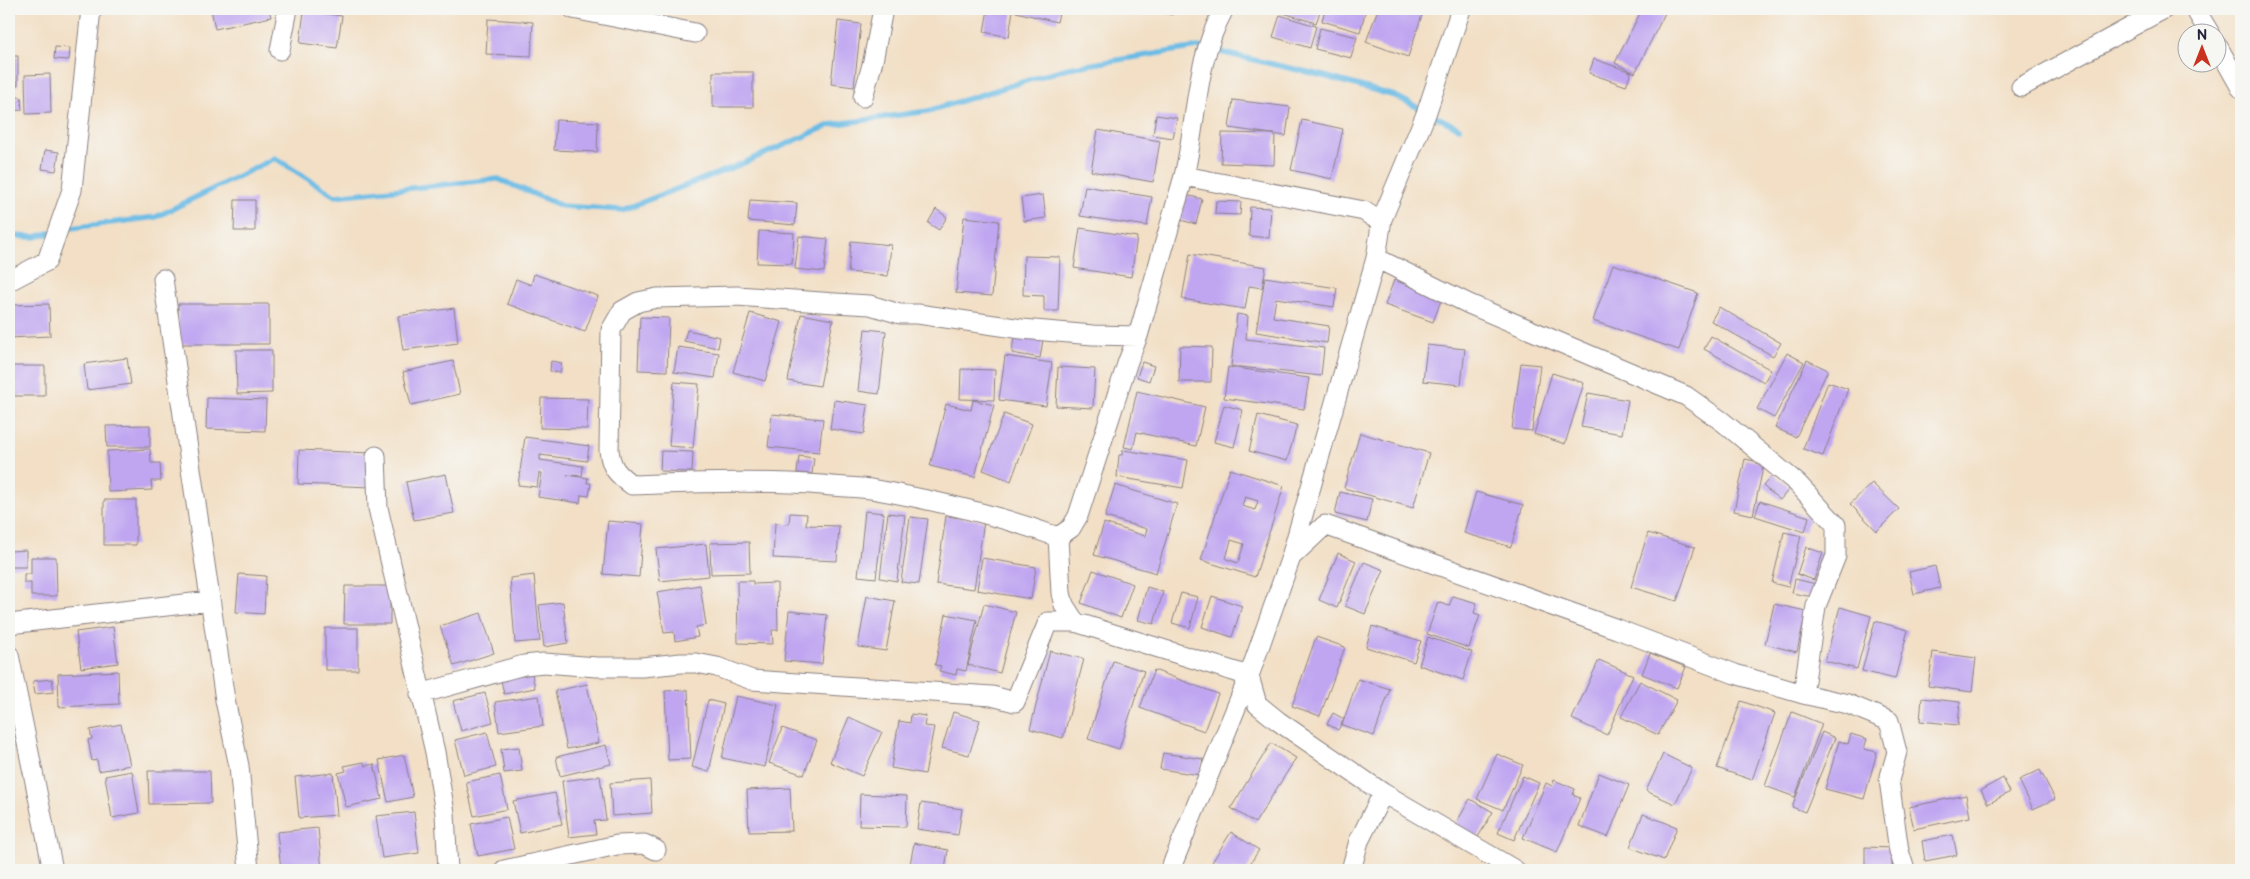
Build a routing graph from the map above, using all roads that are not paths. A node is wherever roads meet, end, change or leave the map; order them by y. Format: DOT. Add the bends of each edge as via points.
graph roads {
  1 [pos="91,9"];
  2 [pos="288,9"];
  3 [pos="574,9"];
  4 [pos="882,9"];
  5 [pos="1224,9"];
  6 [pos="1460,9"];
  7 [pos="2164,9"];
  8 [pos="2195,9"];
  9 [pos="2203,22"];
  10 [pos="695,34"];
  11 [pos="280,50"];
  12 [pos="2228,65"];
  13 [pos="2021,87"];
  14 [pos="2241,88"];
  15 [pos="863,96"];
  16 [pos="1184,176"];
  17 [pos="1382,219"];
  18 [pos="1376,258"];
  19 [pos="163,279"];
  20 [pos="9,281"];
  21 [pos="1138,336"];
  22 [pos="376,456"];
  23 [pos="1058,537"];
  24 [pos="1291,557"];
  25 [pos="1061,593"];
  26 [pos="210,601"];
  27 [pos="1048,622"];
  28 [pos="1076,622"];
  29 [pos="9,624"];
  30 [pos="9,655"];
  31 [pos="1249,676"];
  32 [pos="420,694"];
  33 [pos="1803,694"];
  34 [pos="1383,793"];
  35 [pos="656,850"];
  36 [pos="53,870"];
  37 [pos="249,870"];
  38 [pos="448,870"];
  39 [pos="504,870"];
  40 [pos="1170,870"];
  41 [pos="1351,870"];
  42 [pos="1515,870"];
  43 [pos="1905,870"];
  1 -- 20 [label="street" via="72,190 47,261"];
  2 -- 11 [label="street"];
  3 -- 10 [label="street"];
  4 -- 15 [label="street"];
  5 -- 16 [label="street" via="1212,32 1201,71"];
  6 -- 17 [label="street" via="1427,109"];
  7 -- 13 [label="street"];
  8 -- 9 [label="street"];
  12 -- 14 [label="street"];
  16 -- 17 [label="street" via="1364,211"];
  16 -- 21 [label="street"];
  17 -- 18 [label="street"];
  18 -- 24 [label="street"];
  18 -- 33 [label="street" via="1469,304 1686,396 1797,483 1836,525 1836,556 1816,606"];
  19 -- 26 [label="street"];
  21 -- 23 [label="street" via="1078,516 1071,528"];
  21 -- 23 [label="street" via="1022,329 900,314 870,305 737,296 657,298 638,302 622,311 612,330 609,450 611,464 632,485 793,483 870,489 987,514"];
  22 -- 32 [label="street" via="378,508"];
  23 -- 25 [label="street"];
  24 -- 31 [label="street"];
  24 -- 33 [label="street" via="1325,525 1734,674"];
  25 -- 27 [label="street"];
  25 -- 28 [label="street" via="1064,605"];
  26 -- 29 [label="street"];
  26 -- 37 [label="street" via="239,766"];
  27 -- 28 [label="street"];
  27 -- 32 [label="street" via="1015,702 992,696 752,680 717,667 681,663 642,667 524,665"];
  28 -- 31 [label="street"];
  30 -- 36 [label="street"];
  31 -- 34 [label="street" via="1257,704"];
  31 -- 40 [label="street"];
  32 -- 38 [label="street" via="435,752"];
  33 -- 43 [label="street" via="1848,704 1889,721 1897,752 1889,780 1899,851"];
  34 -- 41 [label="street" via="1359,841"];
  34 -- 42 [label="street"];
  35 -- 39 [label="street" via="644,844 617,845"];
}
